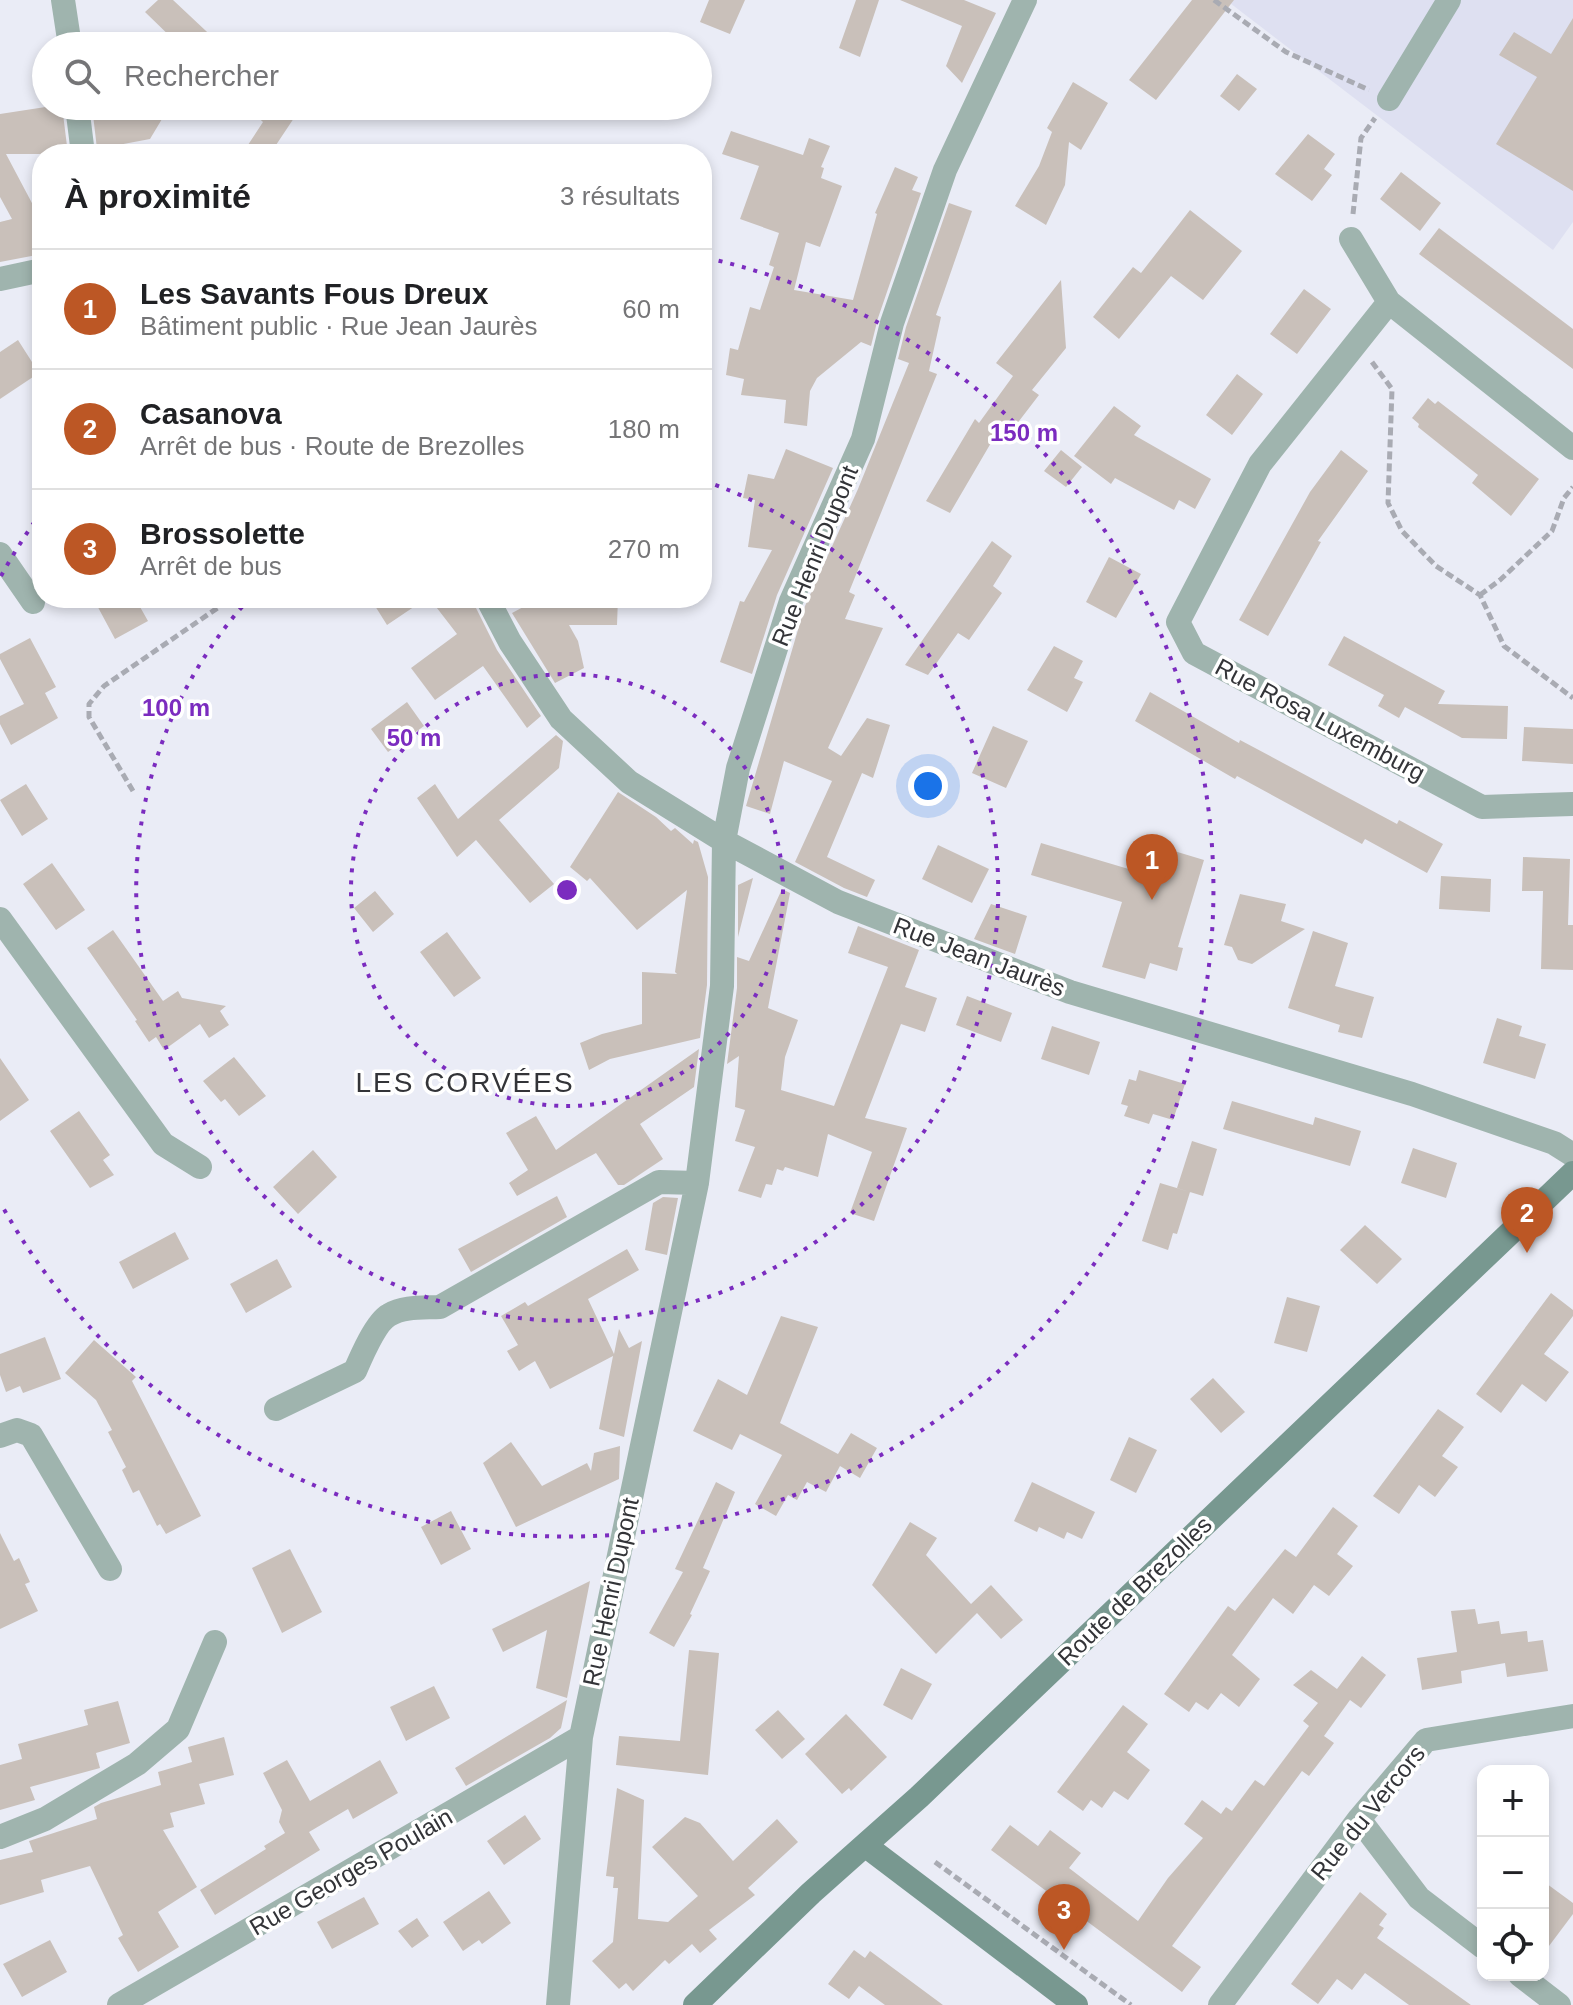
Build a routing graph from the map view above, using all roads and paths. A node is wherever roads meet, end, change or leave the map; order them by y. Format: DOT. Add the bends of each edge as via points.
graph roads {
  1 [pos="63,0"];
  2 [pos="1025,0"];
  3 [pos="1214,0"];
  4 [pos="1449,0"];
  5 [pos="68,32"];
  6 [pos="1389,99"];
  7 [pos="79,120"];
  8 [pos="82,144"];
  9 [pos="1351,239"];
  10 [pos="32,272"];
  11 [pos="0,279"];
  12 [pos="1389,302"];
  13 [pos="1357,342"];
  14 [pos="1573,448"];
  15 [pos="1573,487"];
  16 [pos="0,554"];
  17 [pos="1480,595"];
  18 [pos="32,601"];
  19 [pos="217,608"];
  20 [pos="492,608"];
  21 [pos="1573,698"];
  22 [pos="133,791"];
  23 [pos="1573,804"];
  24 [pos="724,841"];
  25 [pos="0,919"];
  26 [pos="1573,1155"];
  27 [pos="200,1167"];
  28 [pos="1573,1173"];
  29 [pos="697,1183"];
  30 [pos="276,1409"];
  31 [pos="0,1436"];
  32 [pos="110,1569"];
  33 [pos="215,1642"];
  34 [pos="1573,1716"];
  35 [pos="581,1737"];
  36 [pos="1359,1819"];
  37 [pos="0,1837"];
  38 [pos="866,1846"];
  39 [pos="1477,1942"];
  40 [pos="1528,1981"];
  41 [pos="119,2005"];
  42 [pos="558,2005"];
  43 [pos="695,2005"];
  44 [pos="1076,2005"];
  45 [pos="1220,2005"];
  46 [pos="1559,2005"];
  1 -- 5 [label="street"];
  2 -- 24 [label="street, Rue Henri Dupont" via="945,170 892,323 863,439 791,601 738,768"];
  3 -- 6 [label="path" via="1286,52"];
  4 -- 6 [label="street"];
  6 -- 9 [label="path" via="1361,138"];
  7 -- 8 [label="street"];
  9 -- 12 [label="street"];
  10 -- 11 [label="street"];
  12 -- 13 [label="street, Rue Rosa Luxemburg"];
  12 -- 14 [label="street"];
  13 -- 17 [label="path" via="1392,389 1388,503 1402,531 1436,566"];
  13 -- 23 [label="street, Rue Rosa Luxemburg" via="1260,464 1178,622 1194,653 1482,807"];
  15 -- 17 [label="path" via="1552,531"];
  16 -- 18 [label="street"];
  17 -- 21 [label="path" via="1504,646"];
  19 -- 22 [label="path" via="104,686 89,704 89,717"];
  20 -- 24 [label="street, Rue Jean Jaurès" via="561,719 629,782"];
  24 -- 26 [label="street, Rue Jean Jaurès" via="838,902 1070,992 1412,1094 1554,1143"];
  24 -- 29 [label="street, Rue Henri Dupont" via="722,986"];
  25 -- 27 [label="street" via="163,1144"];
  28 -- 38 [label="main road, Route de Brezolles"];
  29 -- 30 [label="street" via="659,1182 440,1307 386,1316 355,1371"];
  29 -- 35 [label="street, Rue Henri Dupont"];
  31 -- 32 [label="street" via="17,1430 31,1435"];
  33 -- 37 [label="street" via="178,1729 137,1764 45,1819"];
  34 -- 36 [label="street, Rue du Vercors" via="1426,1740"];
  35 -- 41 [label="street, Rue Georges Poulain"];
  35 -- 42 [label="street, Rue Henri Dupont"];
  36 -- 39 [label="street" via="1419,1898"];
  36 -- 45 [label="street, Rue du Vercors"];
  38 -- 43 [label="main road, Route de Brezolles"];
  38 -- 44 [label="main road"];
  40 -- 46 [label="street"];
}
